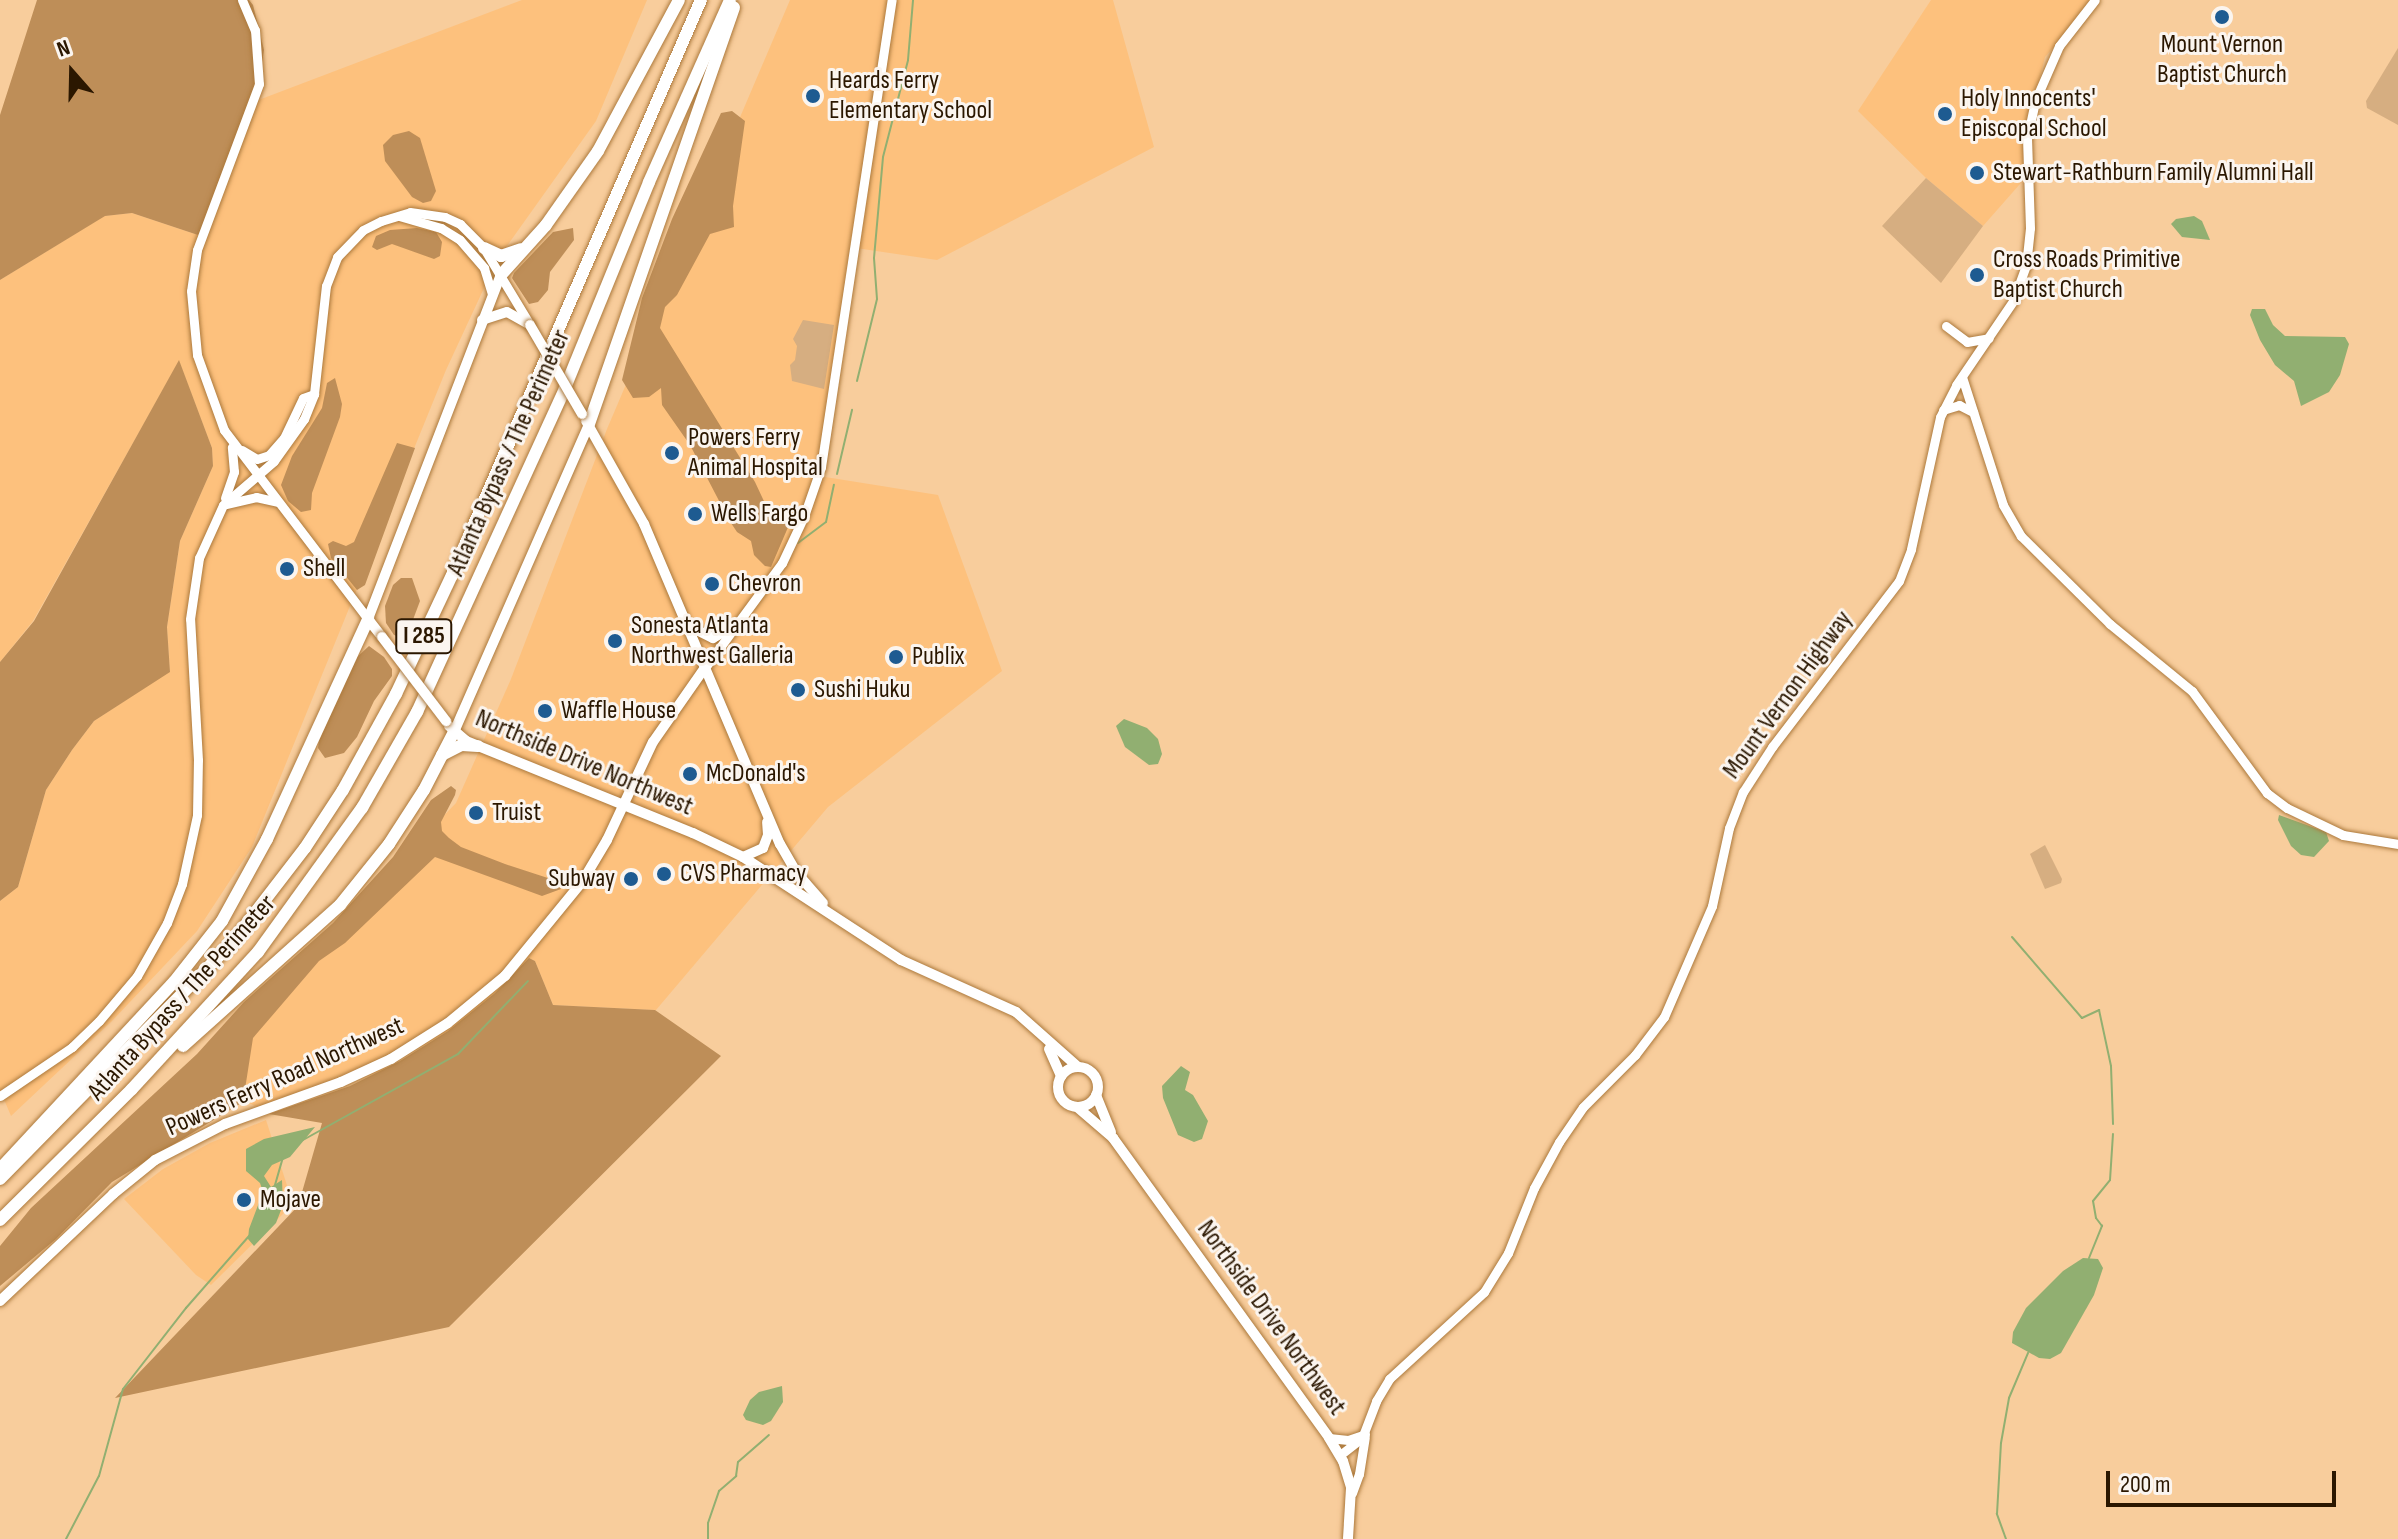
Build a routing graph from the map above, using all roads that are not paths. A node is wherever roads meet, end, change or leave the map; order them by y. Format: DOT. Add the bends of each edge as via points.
graph roads {
  1 [pos="242,0"];
  2 [pos="679,0"];
  3 [pos="701,0"];
  4 [pos="730,0"];
  5 [pos="737,0"];
  6 [pos="892,0"];
  7 [pos="2095,0"];
  8 [pos="399,216"];
  9 [pos="534,240"];
  10 [pos="484,248"];
  11 [pos="501,275"];
  12 [pos="492,295"];
  13 [pos="481,320"];
  14 [pos="530,325"];
  15 [pos="1946,326"];
  16 [pos="1989,338"];
  17 [pos="1962,377"];
  18 [pos="314,394"];
  19 [pos="1943,410"];
  20 [pos="1973,412"];
  21 [pos="586,419"];
  22 [pos="230,439"];
  23 [pos="258,475"];
  24 [pos="280,503"];
  25 [pos="222,506"];
  26 [pos="368,619"];
  27 [pos="686,624"];
  28 [pos="738,624"];
  29 [pos="704,669"];
  30 [pos="450,727"];
  31 [pos="478,746"];
  32 [pos="442,755"];
  33 [pos="624,804"];
  34 [pos="766,814"];
  35 [pos="2398,844"];
  36 [pos="743,857"];
  37 [pos="832,914"];
  38 [pos="1039,1033"];
  39 [pos="1078,1067"];
  40 [pos="1061,1076"];
  41 [pos="132,1089"];
  42 [pos="1096,1095"];
  43 [pos="0,1096"];
  44 [pos="1077,1107"];
  45 [pos="1113,1138"];
  46 [pos="0,1169"];
  47 [pos="0,1179"];
  48 [pos="0,1220"];
  49 [pos="0,1301"];
  50 [pos="1365,1434"];
  51 [pos="1329,1438"];
  52 [pos="1340,1455"];
  53 [pos="1352,1493"];
  54 [pos="1348,1539"];
  1 -- 22 [label="street, Northside Drive Northwest" via="257,43 258,91 201,237 191,291 197,355"];
  2 -- 9 [label="highway" via="608,135"];
  3 -- 47 [label="highway, Atlanta Bypass / The Perimeter / I 285" via="452,575 343,790 231,944"];
  4 -- 41 [label="highway, Atlanta Bypass / The Perimeter / I 285" via="565,388 417,712 362,808 290,912"];
  5 -- 21 [label="highway"];
  6 -- 28 [label="street, Powers Ferry Road Northwest" via="821,467 782,563"];
  7 -- 16 [label="street, Mount Vernon Highway" via="2059,46 2035,101 2027,139 2026,266 2013,301"];
  8 -- 10 [label="street" via="420,212 452,220"];
  8 -- 12 [label="street" via="441,228 460,240 484,268"];
  8 -- 18 [label="street" via="363,230 335,260 326,286"];
  9 -- 10 [label="highway" via="505,256"];
  9 -- 11 [label="highway"];
  10 -- 11 [label="street"];
  11 -- 12 [label="main road"];
  11 -- 14 [label="street"];
  12 -- 13 [label="main road"];
  13 -- 14 [label="main road" via="507,312"];
  13 -- 26 [label="main road"];
  14 -- 21 [label="main road, bridge"];
  15 -- 16 [label="street" via="1967,342"];
  16 -- 17 [label="street, Mount Vernon Highway"];
  17 -- 19 [label="street, Mount Vernon Highway"];
  17 -- 20 [label="street"];
  18 -- 22 [label="street" via="303,398 284,438 269,455 257,459"];
  18 -- 23 [label="street" via="293,439"];
  19 -- 20 [label="street" via="1959,405"];
  19 -- 50 [label="street, Mount Vernon Highway" via="1904,570 1743,792 1729,828 1712,906 1664,1017 1583,1107 1559,1142 1493,1280 1473,1305 1389,1379"];
  20 -- 35 [label="street" via="2003,505 2021,536 2110,624 2192,691 2267,793 2343,835"];
  21 -- 27 [label="main road" via="633,500"];
  21 -- 30 [label="main road"];
  22 -- 23 [label="street, Northside Drive Northwest"];
  22 -- 25 [label="street" via="234,472"];
  23 -- 24 [label="street, Northside Drive Northwest"];
  23 -- 25 [label="street"];
  24 -- 25 [label="street" via="256,497"];
  24 -- 26 [label="street, Northside Drive Northwest"];
  25 -- 43 [label="street" via="203,545 190,606 199,788 175,903 148,959 112,1008 72,1047"];
  26 -- 30 [label="main road, Northside Drive Northwest, bridge"];
  26 -- 46 [label="highway" via="267,839 222,921 174,982"];
  27 -- 28 [label="main road" via="713,638"];
  27 -- 29 [label="main road"];
  28 -- 29 [label="street, Powers Ferry Road Northwest"];
  29 -- 33 [label="main road, Powers Ferry Road Northwest" via="653,742"];
  29 -- 34 [label="main road"];
  30 -- 31 [label="main road, Northside Drive Northwest"];
  30 -- 32 [label="highway"];
  31 -- 32 [label="highway" via="462,745"];
  31 -- 33 [label="main road, Northside Drive Northwest"];
  32 -- 41 [label="highway" via="389,844 340,905"];
  33 -- 36 [label="main road, Northside Drive Northwest"];
  33 -- 49 [label="main road, Powers Ferry Road Northwest" via="565,907 516,965 472,1005 379,1065 225,1124 168,1153 113,1194"];
  34 -- 36 [label="main road" via="765,844"];
  34 -- 37 [label="main road" via="796,872"];
  36 -- 37 [label="main road, Northside Drive Northwest"];
  37 -- 38 [label="main road, Northside Drive Northwest" via="901,960 997,1001"];
  38 -- 39 [label="main road, Northside Drive Northwest"];
  38 -- 40 [label="main road, Northside Drive Northwest"];
  39 -- 40 [label="main road"];
  39 -- 42 [label="main road" via="1095,1076"];
  40 -- 44 [label="main road" via="1060,1095"];
  41 -- 48 [label="highway, Atlanta Bypass / The Perimeter / I 285"];
  42 -- 44 [label="main road"];
  42 -- 45 [label="main road, Northside Drive Northwest"];
  44 -- 45 [label="main road, Northside Drive Northwest"];
  45 -- 51 [label="main road, Northside Drive Northwest"];
  50 -- 51 [label="street" via="1348,1440"];
  50 -- 52 [label="street, Mount Vernon Highway"];
  50 -- 53 [label="street"];
  51 -- 52 [label="main road, Northside Drive Northwest"];
  52 -- 53 [label="main road, Northside Drive Northwest"];
  53 -- 54 [label="main road, Northside Drive Northwest"];
}
